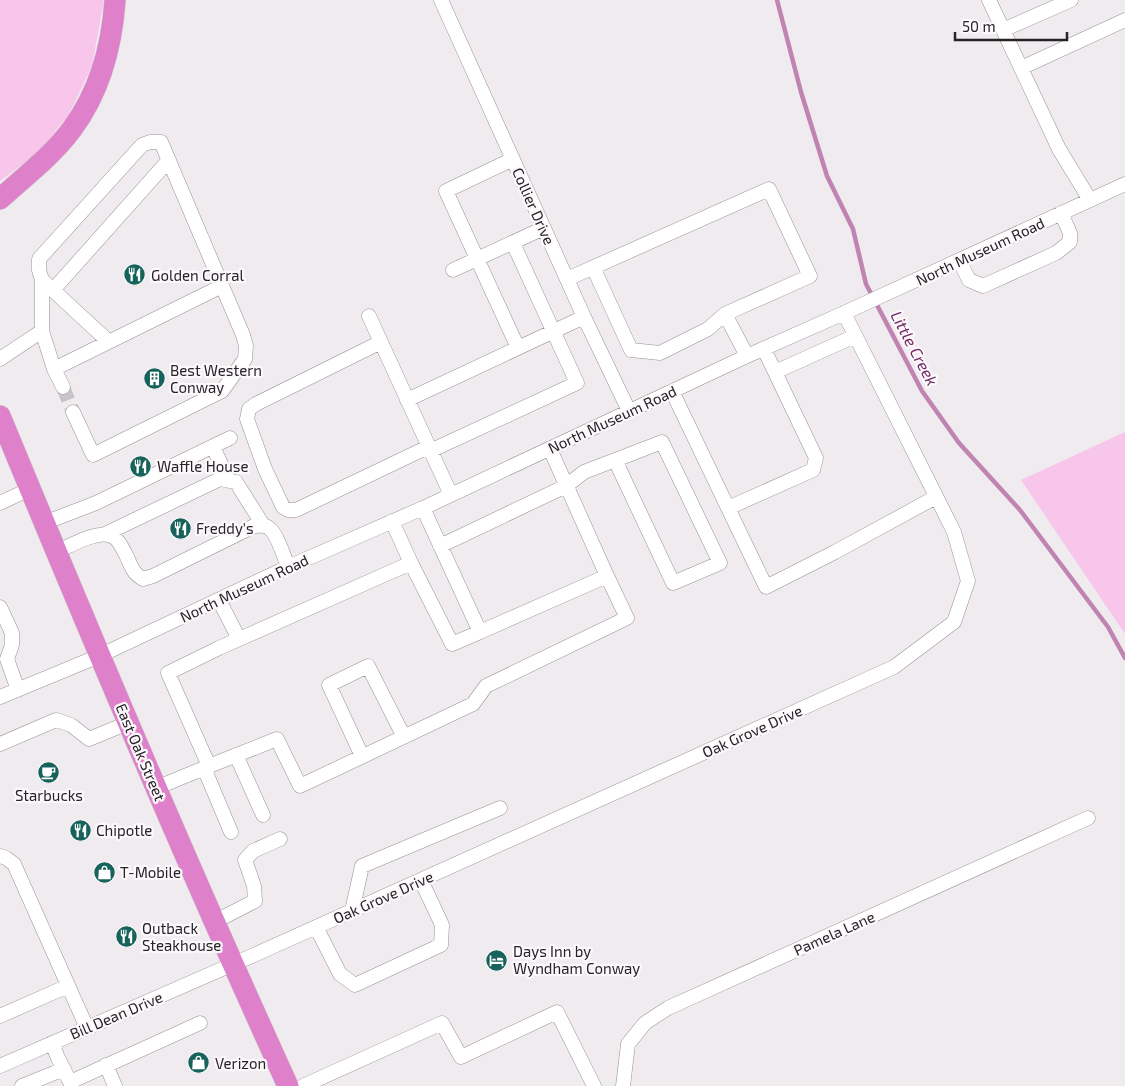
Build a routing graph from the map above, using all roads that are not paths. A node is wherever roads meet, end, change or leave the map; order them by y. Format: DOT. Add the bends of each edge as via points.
graph roads {
  1 [pos="115,0"];
  2 [pos="441,0"];
  3 [pos="989,0"];
  4 [pos="1071,0"];
  5 [pos="1125,20"];
  6 [pos="1004,30"];
  7 [pos="1021,68"];
  8 [pos="513,159"];
  9 [pos="169,160"];
  10 [pos="1125,184"];
  11 [pos="0,199"];
  12 [pos="1090,200"];
  13 [pos="1061,213"];
  14 [pos="544,228"];
  15 [pos="513,243"];
  16 [pos="477,259"];
  17 [pos="959,260"];
  18 [pos="593,267"];
  19 [pos="453,270"];
  20 [pos="567,279"];
  21 [pos="42,280"];
  22 [pos="222,286"];
  23 [pos="53,290"];
  24 [pos="725,314"];
  25 [pos="844,314"];
  26 [pos="369,316"];
  27 [pos="584,317"];
  28 [pos="42,331"];
  29 [pos="553,332"];
  30 [pos="855,336"];
  31 [pos="109,342"];
  32 [pos="380,342"];
  33 [pos="518,348"];
  34 [pos="764,349"];
  35 [pos="747,356"];
  36 [pos="0,359"];
  37 [pos="54,368"];
  38 [pos="775,372"];
  39 [pos="63,387"];
  40 [pos="672,391"];
  41 [pos="407,400"];
  42 [pos="629,411"];
  43 [pos="73,412"];
  44 [pos="0,416"];
  45 [pos="230,438"];
  46 [pos="213,447"];
  47 [pos="429,449"];
  48 [pos="550,449"];
  49 [pos="615,460"];
  50 [pos="229,481"];
  51 [pos="566,486"];
  52 [pos="30,490"];
  53 [pos="450,495"];
  54 [pos="936,497"];
  55 [pos="0,503"];
  56 [pos="423,508"];
  57 [pos="728,508"];
  58 [pos="392,521"];
  59 [pos="44,523"];
  60 [pos="259,526"];
  61 [pos="105,534"];
  62 [pos="440,546"];
  63 [pos="56,552"];
  64 [pos="411,563"];
  65 [pos="288,568"];
  66 [pos="607,576"];
  67 [pos="219,600"];
  68 [pos="0,607"];
  69 [pos="480,632"];
  70 [pos="239,639"];
  71 [pos="99,656"];
  72 [pos="18,690"];
  73 [pos="0,697"];
  74 [pos="128,723"];
  75 [pos="404,737"];
  76 [pos="0,744"];
  77 [pos="236,755"];
  78 [pos="362,756"];
  79 [pos="206,767"];
  80 [pos="156,788"];
  81 [pos="500,808"];
  82 [pos="263,815"];
  83 [pos="1088,818"];
  84 [pos="231,832"];
  85 [pos="280,838"];
  86 [pos="0,856"];
  87 [pos="421,880"];
  88 [pos="352,911"];
  89 [pos="214,922"];
  90 [pos="316,927"];
  91 [pos="233,965"];
  92 [pos="68,986"];
  93 [pos="0,1016"];
  94 [pos="200,1023"];
  95 [pos="87,1028"];
  96 [pos="52,1043"];
  97 [pos="0,1066"];
  98 [pos="106,1066"];
  99 [pos="69,1079"];
  100 [pos="22,1086"];
  101 [pos="115,1086"];
  102 [pos="288,1086"];
  103 [pos="303,1086"];
  104 [pos="594,1086"];
  105 [pos="623,1086"];
  1 -- 11 [label="highway" via="106,58 85,108 61,142"];
  2 -- 8 [label="street, Collier Drive"];
  3 -- 6 [label="street"];
  4 -- 6 [label="street"];
  5 -- 7 [label="street"];
  6 -- 7 [label="street"];
  7 -- 12 [label="street" via="1059,149"];
  8 -- 14 [label="street, Collier Drive"];
  8 -- 16 [label="street" via="446,191"];
  9 -- 21 [label="street" via="162,142 142,145 39,259"];
  9 -- 22 [label="street"];
  9 -- 23 [label="street"];
  10 -- 12 [label="street, North Museum Road"];
  12 -- 13 [label="street, North Museum Road"];
  13 -- 17 [label="street, North Museum Road"];
  13 -- 17 [label="street" via="1070,233 1070,242 1056,253 984,286 969,280"];
  14 -- 15 [label="street"];
  14 -- 20 [label="street, Collier Drive"];
  15 -- 16 [label="street"];
  15 -- 29 [label="street"];
  16 -- 19 [label="street"];
  16 -- 33 [label="street"];
  17 -- 25 [label="street, North Museum Road"];
  18 -- 20 [label="street"];
  18 -- 24 [label="street" via="631,350 660,352 708,329"];
  18 -- 24 [label="street" via="769,189 810,276"];
  20 -- 27 [label="street, Collier Drive"];
  21 -- 23 [label="street"];
  21 -- 28 [label="street"];
  22 -- 31 [label="street"];
  22 -- 43 [label="street" via="246,346 245,359 222,392 93,455"];
  23 -- 31 [label="street"];
  24 -- 35 [label="street"];
  25 -- 30 [label="street, Oak Grove Drive"];
  25 -- 34 [label="street, North Museum Road"];
  26 -- 32 [label="street"];
  27 -- 29 [label="street"];
  27 -- 42 [label="street, Collier Drive"];
  28 -- 36 [label="street"];
  28 -- 37 [label="street"];
  29 -- 33 [label="street"];
  29 -- 47 [label="street" via="577,383"];
  30 -- 38 [label="street"];
  30 -- 54 [label="street, Oak Grove Drive"];
  31 -- 37 [label="street"];
  32 -- 41 [label="street"];
  32 -- 47 [label="street" via="249,409 247,419 265,469 283,507 296,510"];
  33 -- 41 [label="street"];
  34 -- 35 [label="street, North Museum Road"];
  34 -- 38 [label="street"];
  35 -- 40 [label="street, North Museum Road"];
  37 -- 39 [label="street"];
  38 -- 57 [label="street" via="816,458 813,470"];
  40 -- 42 [label="street, North Museum Road"];
  40 -- 57 [label="street"];
  41 -- 47 [label="street"];
  42 -- 48 [label="street, North Museum Road"];
  44 -- 52 [label="highway, East Oak Street"];
  45 -- 46 [label="street"];
  46 -- 50 [label="street"];
  46 -- 59 [label="street" via="96,503"];
  47 -- 53 [label="street"];
  48 -- 51 [label="street"];
  48 -- 53 [label="street, North Museum Road"];
  49 -- 49 [label="street" via="662,442 720,564 674,583"];
  49 -- 51 [label="street" via="584,472"];
  50 -- 60 [label="street" via="236,482"];
  50 -- 61 [label="street" via="220,479"];
  51 -- 62 [label="street"];
  51 -- 66 [label="street"];
  52 -- 55 [label="street"];
  52 -- 59 [label="highway, East Oak Street"];
  53 -- 56 [label="street, North Museum Road"];
  54 -- 57 [label="street" via="766,587"];
  54 -- 87 [label="street, Oak Grove Drive" via="954,532 968,581 954,622 894,667"];
  56 -- 58 [label="street, North Museum Road"];
  56 -- 62 [label="street"];
  58 -- 64 [label="street"];
  58 -- 65 [label="street, North Museum Road"];
  59 -- 63 [label="highway, East Oak Street"];
  60 -- 61 [label="street" via="143,579 135,575 116,538"];
  60 -- 65 [label="street" via="270,528"];
  61 -- 63 [label="street"];
  62 -- 69 [label="street"];
  63 -- 71 [label="highway, East Oak Street"];
  64 -- 69 [label="street" via="452,644"];
  64 -- 70 [label="street"];
  65 -- 67 [label="street, North Museum Road"];
  66 -- 69 [label="street"];
  66 -- 75 [label="street" via="627,618 486,686 473,704"];
  67 -- 70 [label="street"];
  67 -- 71 [label="street, North Museum Road"];
  68 -- 72 [label="street" via="12,633 7,659"];
  70 -- 79 [label="street" via="168,673"];
  71 -- 72 [label="street, North Museum Road"];
  71 -- 74 [label="highway, East Oak Street"];
  72 -- 73 [label="street, North Museum Road"];
  74 -- 76 [label="street" via="89,739 71,725 56,720"];
  74 -- 80 [label="highway, East Oak Street"];
  75 -- 78 [label="street"];
  75 -- 78 [label="street" via="368,666 329,685"];
  77 -- 78 [label="street" via="277,739 300,786"];
  77 -- 79 [label="street"];
  77 -- 82 [label="street"];
  79 -- 80 [label="street"];
  79 -- 84 [label="street"];
  80 -- 89 [label="highway, East Oak Street"];
  81 -- 88 [label="street" via="362,866"];
  83 -- 105 [label="street, Pamela Lane" via="668,1008 645,1023 628,1044"];
  85 -- 89 [label="street" via="252,851 245,860 255,900"];
  86 -- 92 [label="street" via="14,864"];
  87 -- 88 [label="street, Oak Grove Drive"];
  87 -- 90 [label="street" via="442,925 442,945 355,985 340,974"];
  88 -- 90 [label="street, Oak Grove Drive"];
  89 -- 91 [label="highway, East Oak Street"];
  90 -- 91 [label="street, Oak Grove Drive"];
  91 -- 95 [label="street, Bill Dean Drive"];
  91 -- 102 [label="highway, East Oak Street"];
  92 -- 93 [label="street"];
  92 -- 95 [label="street"];
  94 -- 98 [label="street"];
  95 -- 96 [label="street, Bill Dean Drive"];
  96 -- 97 [label="street, Bill Dean Drive"];
  96 -- 99 [label="street"];
  98 -- 99 [label="street"];
  98 -- 101 [label="street"];
  99 -- 100 [label="street"];
  103 -- 104 [label="street" via="442,1023 461,1057 557,1012"];
}
